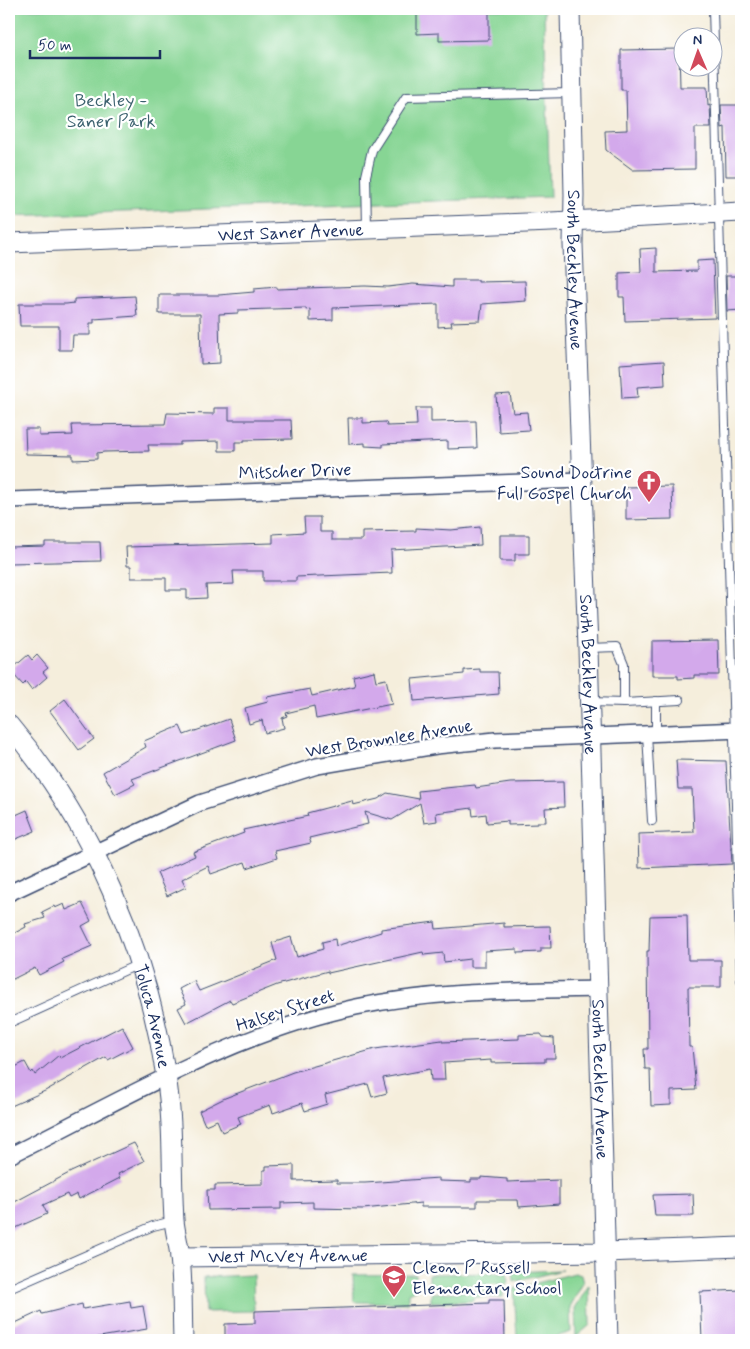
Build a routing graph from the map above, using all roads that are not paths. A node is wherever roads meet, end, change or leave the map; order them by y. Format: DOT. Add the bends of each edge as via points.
graph roads {
  1 [pos="570,9"];
  2 [pos="713,9"];
  3 [pos="573,93"];
  4 [pos="719,212"];
  5 [pos="741,212"];
  6 [pos="574,221"];
  7 [pos="366,230"];
  8 [pos="9,243"];
  9 [pos="582,480"];
  10 [pos="9,500"];
  11 [pos="588,648"];
  12 [pos="680,700"];
  13 [pos="656,701"];
  14 [pos="589,702"];
  15 [pos="624,702"];
  16 [pos="9,725"];
  17 [pos="738,731"];
  18 [pos="652,733"];
  19 [pos="590,736"];
  20 [pos="652,821"];
  21 [pos="93,851"];
  22 [pos="9,892"];
  23 [pos="139,964"];
  24 [pos="741,980"];
  25 [pos="598,989"];
  26 [pos="9,1023"];
  27 [pos="166,1078"];
  28 [pos="9,1156"];
  29 [pos="174,1221"];
  30 [pos="741,1247"];
  31 [pos="605,1252"];
  32 [pos="180,1257"];
  33 [pos="9,1289"];
  34 [pos="183,1340"];
  35 [pos="608,1340"];
  1 -- 3 [label="street, South Beckley Avenue"];
  2 -- 4 [label="lane"];
  3 -- 6 [label="street, South Beckley Avenue"];
  3 -- 7 [label="lane" via="406,98 372,150 366,176"];
  4 -- 5 [label="street, West Saner Avenue"];
  4 -- 6 [label="street, West Saner Avenue"];
  4 -- 17 [label="lane"];
  6 -- 7 [label="street, West Saner Avenue"];
  6 -- 9 [label="street, South Beckley Avenue"];
  7 -- 8 [label="street, West Saner Avenue"];
  9 -- 10 [label="street, Mitscher Drive"];
  9 -- 11 [label="street, South Beckley Avenue"];
  11 -- 14 [label="street, South Beckley Avenue"];
  11 -- 15 [label="lane" via="617,647 624,664"];
  12 -- 13 [label="lane"];
  13 -- 15 [label="lane"];
  13 -- 18 [label="lane"];
  14 -- 15 [label="lane"];
  14 -- 19 [label="street, South Beckley Avenue"];
  16 -- 21 [label="street, Toluca Avenue" via="60,795"];
  17 -- 18 [label="street, West Brownlee Avenue"];
  17 -- 24 [label="lane"];
  18 -- 19 [label="street, West Brownlee Avenue"];
  18 -- 20 [label="lane"];
  19 -- 21 [label="street, West Brownlee Avenue" via="436,746 317,766 200,803"];
  19 -- 25 [label="street, South Beckley Avenue"];
  21 -- 22 [label="street, West Brownlee Avenue"];
  21 -- 23 [label="street, Toluca Avenue"];
  23 -- 26 [label="lane"];
  23 -- 27 [label="street, Toluca Avenue" via="155,1017"];
  25 -- 27 [label="street, Halsey Street" via="423,997 356,1007 303,1021 230,1048"];
  25 -- 31 [label="street, South Beckley Avenue"];
  27 -- 28 [label="street, Halsey Street"];
  27 -- 29 [label="street, Toluca Avenue" via="173,1152"];
  29 -- 32 [label="street, Toluca Avenue"];
  29 -- 33 [label="lane" via="153,1226"];
  30 -- 31 [label="street, West McVey Avenue"];
  31 -- 32 [label="street, West McVey Avenue"];
  31 -- 35 [label="street, South Beckley Avenue"];
  32 -- 34 [label="street, Toluca Avenue"];
}
